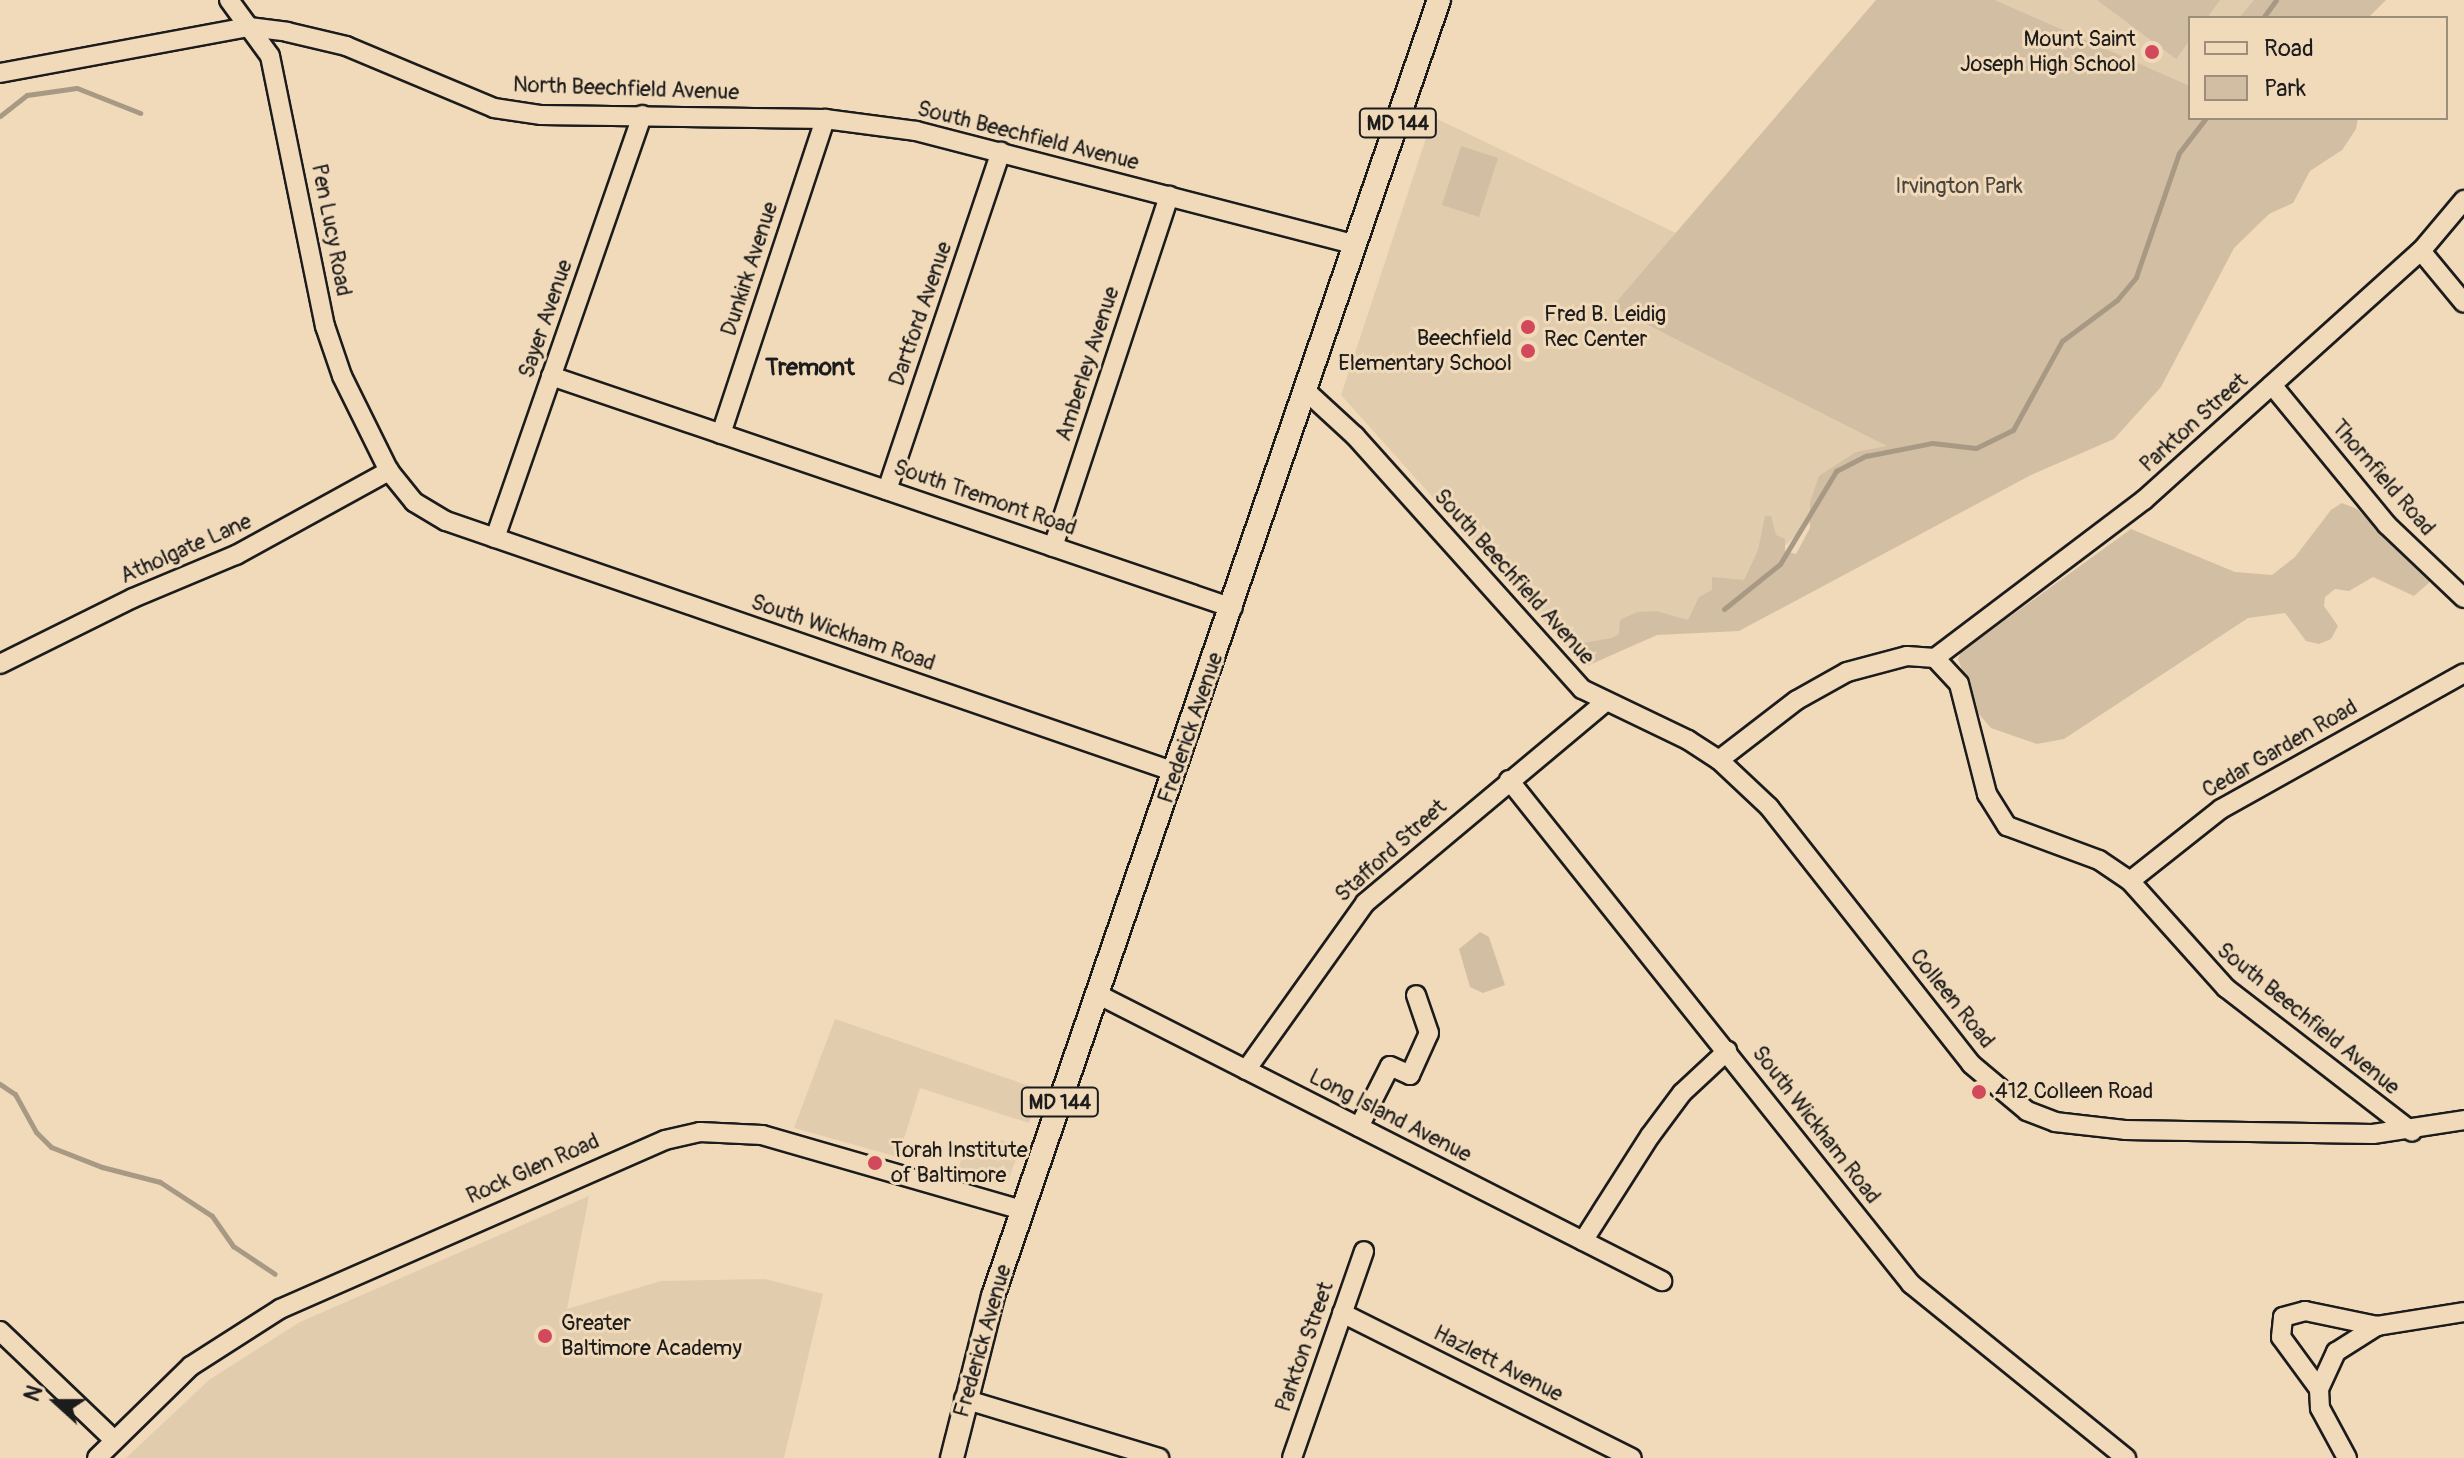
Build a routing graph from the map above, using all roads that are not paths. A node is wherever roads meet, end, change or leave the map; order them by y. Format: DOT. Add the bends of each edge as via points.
graph roads {
  1 [pos="229,0"];
  2 [pos="1439,0"];
  3 [pos="249,27"];
  4 [pos="0,73"];
  5 [pos="642,115"];
  6 [pos="825,119"];
  7 [pos="1001,152"];
  8 [pos="1169,196"];
  9 [pos="2464,200"];
  10 [pos="1356,245"];
  11 [pos="2421,251"];
  12 [pos="2464,303"];
  13 [pos="551,376"];
  14 [pos="2272,385"];
  15 [pos="1306,391"];
  16 [pos="721,434"];
  17 [pos="389,471"];
  18 [pos="887,490"];
  19 [pos="495,538"];
  20 [pos="1053,547"];
  21 [pos="2464,598"];
  22 [pos="1233,608"];
  23 [pos="1935,658"];
  24 [pos="0,664"];
  25 [pos="2464,673"];
  26 [pos="1605,702"];
  27 [pos="1719,760"];
  28 [pos="1175,772"];
  29 [pos="1509,780"];
  30 [pos="2130,881"];
  31 [pos="1097,994"];
  32 [pos="1416,995"];
  33 [pos="1727,1051"];
  34 [pos="1246,1070"];
  35 [pos="2464,1120"];
  36 [pos="1359,1127"];
  37 [pos="2412,1132"];
  38 [pos="1022,1210"];
  39 [pos="1583,1241"];
  40 [pos="1364,1251"];
  41 [pos="1662,1281"];
  42 [pos="2464,1312"];
  43 [pos="1342,1313"];
  44 [pos="2377,1326"];
  45 [pos="0,1331"];
  46 [pos="2319,1389"];
  47 [pos="964,1399"];
  48 [pos="113,1439"];
  49 [pos="1109,1450"];
  50 [pos="97,1458"];
  51 [pos="952,1458"];
  52 [pos="1159,1458"];
  53 [pos="1292,1458"];
  54 [pos="1632,1458"];
  55 [pos="2126,1458"];
  56 [pos="2347,1458"];
  1 -- 3 [label="street, Pen Lucy Road"];
  2 -- 10 [label="main road, Frederick Avenue / MD 144"];
  3 -- 4 [label="street"];
  3 -- 5 [label="street, North Beechfield Avenue" via="346,46 494,108 541,115"];
  3 -- 17 [label="street, Pen Lucy Road" via="270,56 325,326 342,376"];
  5 -- 6 [label="street, North Beechfield Avenue"];
  5 -- 13 [label="street, Sayer Avenue"];
  6 -- 7 [label="street, South Beechfield Avenue" via="916,131"];
  6 -- 16 [label="street, Dunkirk Avenue"];
  7 -- 8 [label="street, South Beechfield Avenue"];
  7 -- 18 [label="street, Dartford Avenue"];
  8 -- 10 [label="street, South Beechfield Avenue"];
  8 -- 20 [label="street, Amberley Avenue"];
  9 -- 11 [label="street, Parkton Street"];
  10 -- 15 [label="main road, Frederick Avenue / MD 144"];
  11 -- 12 [label="street"];
  11 -- 14 [label="street, Parkton Street"];
  13 -- 16 [label="street, South Tremont Road"];
  13 -- 19 [label="street, Sayer Avenue"];
  14 -- 21 [label="street, Thornfield Road" via="2387,525"];
  14 -- 23 [label="street, Parkton Street" via="2097,539"];
  15 -- 22 [label="main road, Frederick Avenue / MD 144"];
  15 -- 26 [label="street, South Beechfield Avenue" via="1355,436 1563,671"];
  16 -- 18 [label="street, South Tremont Road"];
  17 -- 19 [label="street, Pen Lucy Road" via="427,511"];
  17 -- 24 [label="street, Atholgate Lane" via="236,555 133,598"];
  18 -- 20 [label="street, South Tremont Road"];
  19 -- 28 [label="street, South Wickham Road"];
  20 -- 22 [label="street, South Tremont Road"];
  22 -- 28 [label="main road, Frederick Avenue / MD 144"];
  23 -- 27 [label="street" via="1907,656 1847,672 1797,700"];
  23 -- 30 [label="street, South Beechfield Avenue" via="1959,684 1978,765 1998,816 2007,826 2099,860"];
  25 -- 30 [label="street, Cedar Garden Road" via="2221,809"];
  26 -- 27 [label="street, South Beechfield Avenue"];
  26 -- 29 [label="street, Stafford Street"];
  27 -- 37 [label="street, Colleen Road" via="1769,807 1971,1064 2027,1111 2055,1122 2125,1130"];
  28 -- 31 [label="main road, Frederick Avenue / MD 144"];
  29 -- 33 [label="street, South Wickham Road"];
  29 -- 34 [label="street, Stafford Street" via="1365,903"];
  30 -- 37 [label="street, South Beechfield Avenue" via="2226,988"];
  31 -- 34 [label="street, Long Island Avenue"];
  31 -- 38 [label="main road, Frederick Avenue / MD 144"];
  32 -- 36 [label="street" via="1429,1033 1410,1075 1390,1066"];
  33 -- 39 [label="street" via="1674,1104"];
  33 -- 55 [label="street, South Wickham Road" via="1929,1303"];
  34 -- 36 [label="street, Long Island Avenue"];
  35 -- 37 [label="street"];
  36 -- 39 [label="street, Long Island Avenue"];
  38 -- 47 [label="main road, Frederick Avenue / MD 144"];
  38 -- 48 [label="street, Rock Glen Road" via="762,1135 700,1132 665,1140 280,1309 191,1366"];
  39 -- 41 [label="street, Long Island Avenue"];
  40 -- 43 [label="street, Parkton Street"];
  42 -- 44 [label="street"];
  43 -- 53 [label="street, Parkton Street"];
  43 -- 54 [label="street, Hazlett Avenue"];
  44 -- 46 [label="street" via="2336,1352"];
  44 -- 46 [label="street" via="2305,1311 2283,1317 2281,1337"];
  45 -- 48 [label="street"];
  46 -- 56 [label="street" via="2320,1408"];
  47 -- 49 [label="street"];
  47 -- 51 [label="main road, Frederick Avenue / MD 144"];
  48 -- 50 [label="street, Rock Glen Road"];
  49 -- 52 [label="street"];
}
